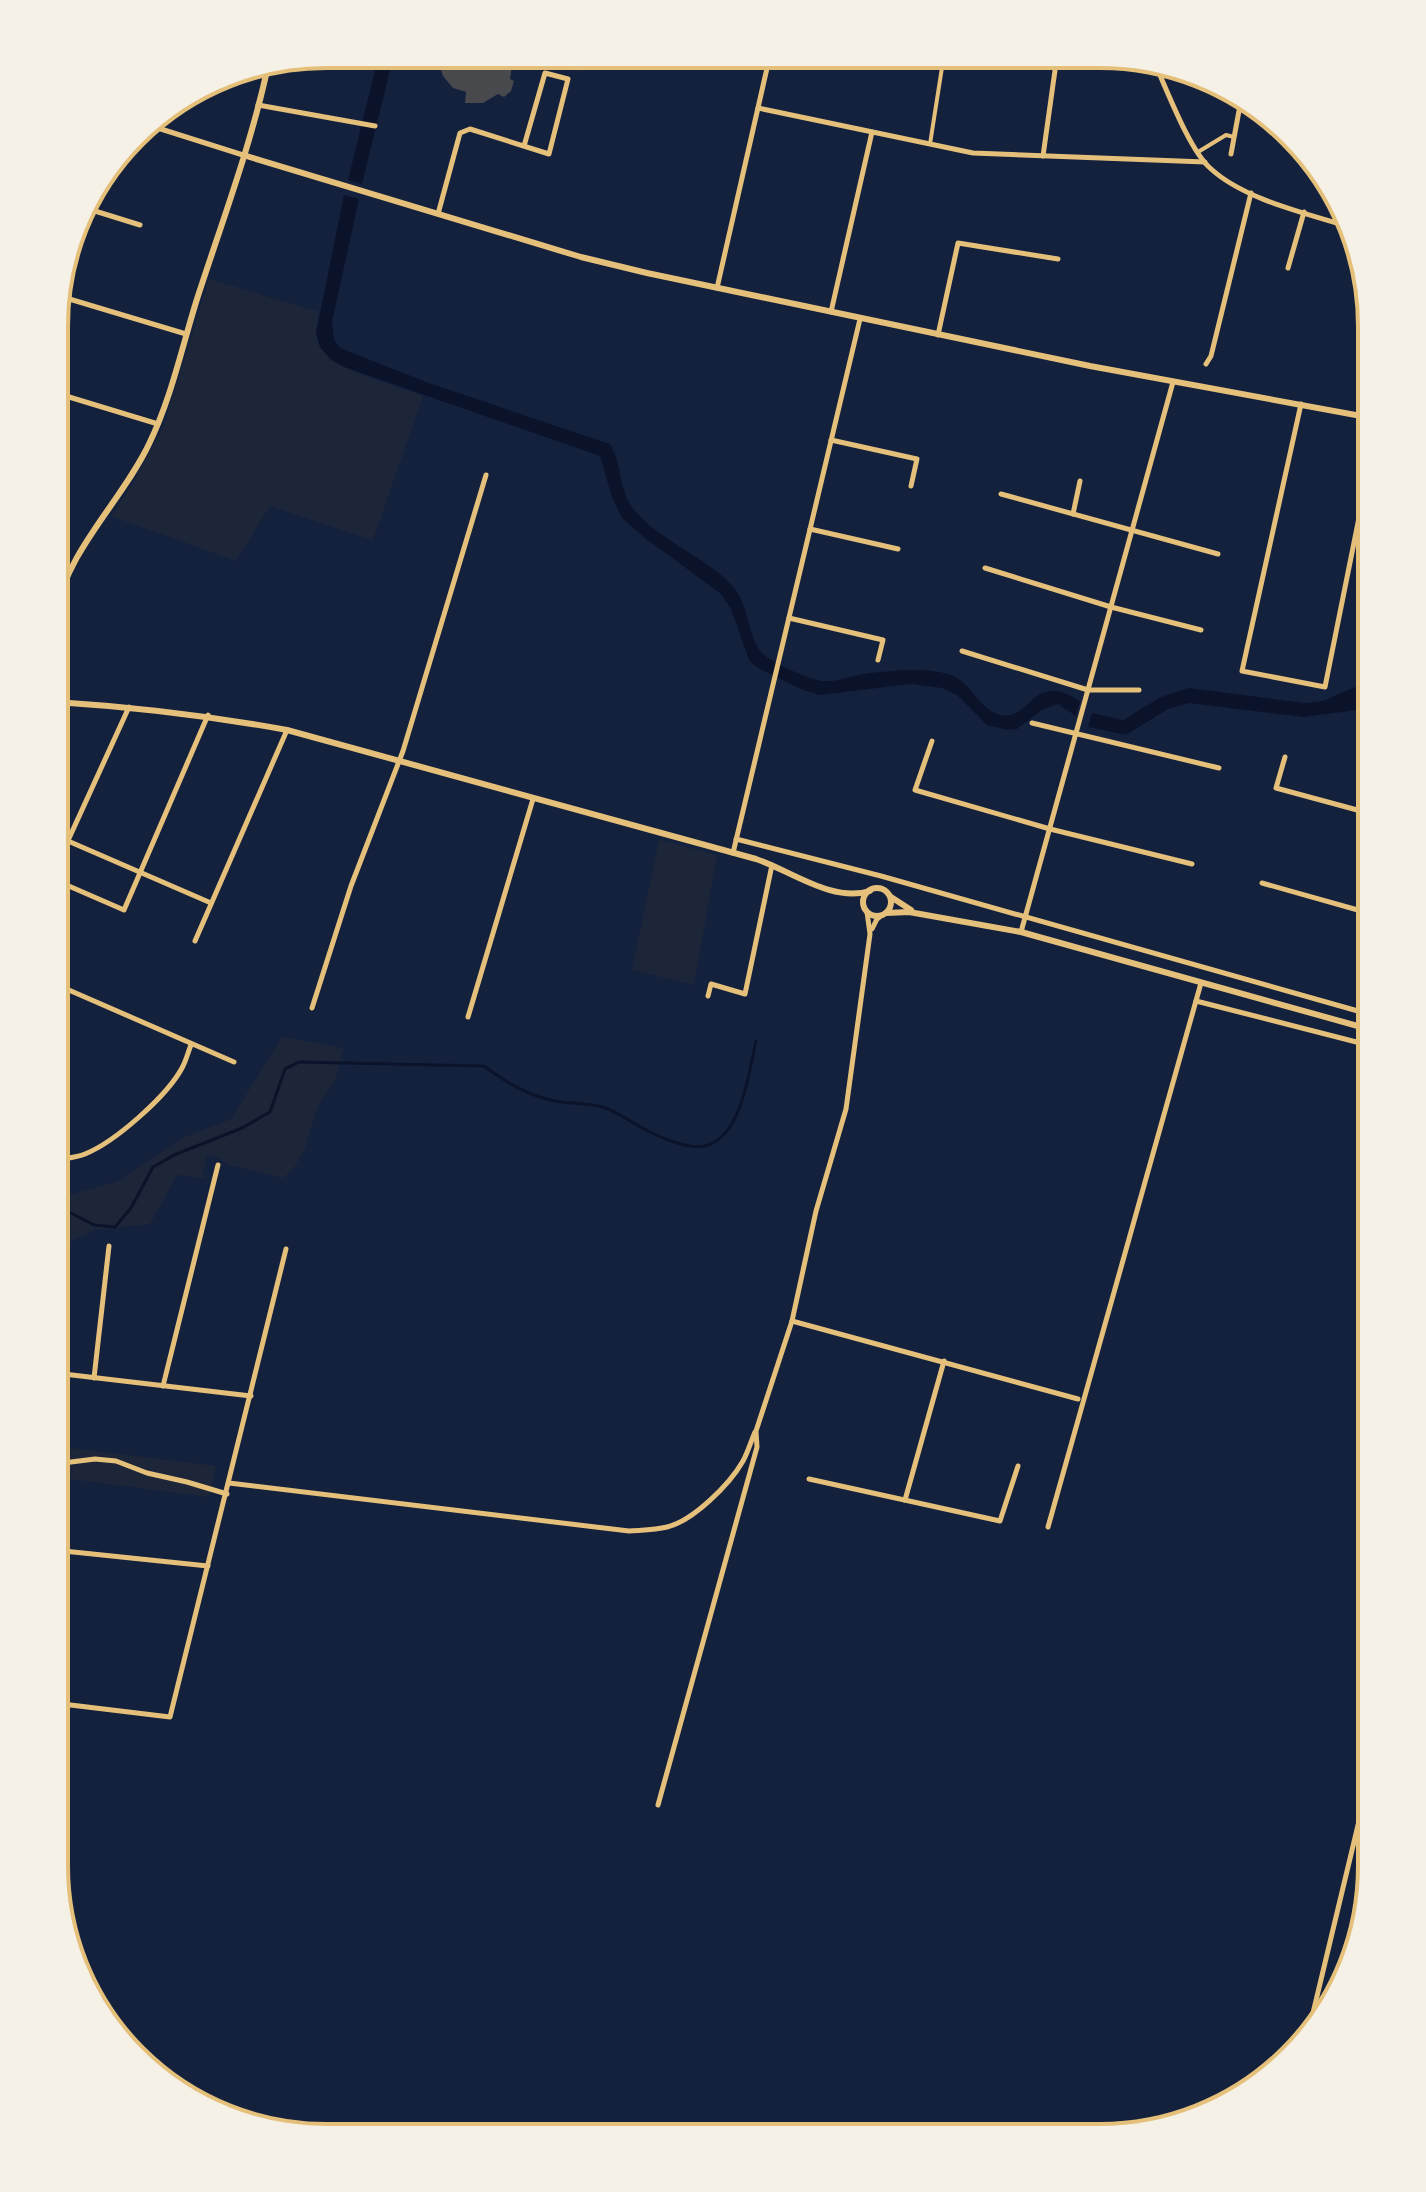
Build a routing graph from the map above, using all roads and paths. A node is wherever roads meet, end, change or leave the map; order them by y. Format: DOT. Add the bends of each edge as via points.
graph roads {
  1 [pos="767,68"];
  2 [pos="942,68"];
  3 [pos="1055,68"];
  4 [pos="266,75"];
  5 [pos="1161,76"];
  6 [pos="258,105"];
  7 [pos="758,108"];
  8 [pos="1239,110"];
  9 [pos="374,126"];
  10 [pos="160,129"];
  11 [pos="872,132"];
  12 [pos="1234,137"];
  13 [pos="930,144"];
  14 [pos="524,146"];
  15 [pos="1198,152"];
  16 [pos="1231,154"];
  17 [pos="243,155"];
  18 [pos="1043,156"];
  19 [pos="1205,162"];
  20 [pos="1251,193"];
  21 [pos="96,211"];
  22 [pos="1304,212"];
  23 [pos="438,214"];
  24 [pos="1336,222"];
  25 [pos="140,225"];
  26 [pos="1058,259"];
  27 [pos="1288,268"];
  28 [pos="717,288"];
  29 [pos="70,299"];
  30 [pos="831,313"];
  31 [pos="860,319"];
  32 [pos="186,334"];
  33 [pos="938,335"];
  34 [pos="1206,364"];
  35 [pos="1173,382"];
  36 [pos="68,397"];
  37 [pos="1301,404"];
  38 [pos="1358,415"];
  39 [pos="158,424"];
  40 [pos="831,440"];
  41 [pos="486,475"];
  42 [pos="1080,481"];
  43 [pos="911,486"];
  44 [pos="1001,494"];
  45 [pos="1073,514"];
  46 [pos="1358,523"];
  47 [pos="810,529"];
  48 [pos="1132,530"];
  49 [pos="898,549"];
  50 [pos="1218,554"];
  51 [pos="985,568"];
  52 [pos="68,574"];
  53 [pos="1111,607"];
  54 [pos="789,618"];
  55 [pos="1201,630"];
  56 [pos="962,651"];
  57 [pos="878,660"];
  58 [pos="1088,690"];
  59 [pos="1139,690"];
  60 [pos="68,703"];
  61 [pos="129,706"];
  62 [pos="208,715"];
  63 [pos="1032,723"];
  64 [pos="287,730"];
  65 [pos="1076,735"];
  66 [pos="932,741"];
  67 [pos="1285,757"];
  68 [pos="399,760"];
  69 [pos="1219,768"];
  70 [pos="533,799"];
  71 [pos="1358,810"];
  72 [pos="1050,829"];
  73 [pos="736,839"];
  74 [pos="68,841"];
  75 [pos="733,853"];
  76 [pos="772,864"];
  77 [pos="1192,864"];
  78 [pos="140,872"];
  79 [pos="1262,883"];
  80 [pos="68,886"];
  81 [pos="835,890"];
  82 [pos="870,891"];
  83 [pos="888,894"];
  84 [pos="211,903"];
  85 [pos="866,909"];
  86 [pos="1358,910"];
  87 [pos="918,913"];
  88 [pos="884,914"];
  89 [pos="1026,917"];
  90 [pos="1021,932"];
  91 [pos="195,941"];
  92 [pos="868,945"];
  93 [pos="1201,983"];
  94 [pos="68,990"];
  95 [pos="708,996"];
  96 [pos="1196,1001"];
  97 [pos="312,1008"];
  98 [pos="1358,1011"];
  99 [pos="468,1017"];
  100 [pos="1358,1026"];
  101 [pos="1358,1042"];
  102 [pos="191,1045"];
  103 [pos="234,1062"];
  104 [pos="68,1157"];
  105 [pos="218,1165"];
  106 [pos="109,1246"];
  107 [pos="286,1249"];
  108 [pos="792,1321"];
  109 [pos="944,1361"];
  110 [pos="68,1375"];
  111 [pos="94,1378"];
  112 [pos="163,1386"];
  113 [pos="251,1396"];
  114 [pos="1078,1399"];
  115 [pos="756,1431"];
  116 [pos="68,1462"];
  117 [pos="1018,1466"];
  118 [pos="809,1479"];
  119 [pos="229,1483"];
  120 [pos="227,1494"];
  121 [pos="905,1500"];
  122 [pos="1048,1527"];
  123 [pos="68,1551"];
  124 [pos="208,1566"];
  125 [pos="68,1705"];
  126 [pos="658,1805"];
  127 [pos="1357,1829"];
  128 [pos="1313,2011"];
  1 -- 7 [label="street"];
  2 -- 13 [label="street"];
  3 -- 18 [label="street"];
  4 -- 6 [label="street"];
  5 -- 15 [label="street"];
  6 -- 9 [label="street"];
  6 -- 17 [label="street"];
  7 -- 11 [label="street"];
  7 -- 28 [label="street"];
  8 -- 12 [label="street"];
  10 -- 17 [label="street"];
  11 -- 13 [label="street"];
  11 -- 30 [label="street"];
  12 -- 15 [label="street" via="1226,135"];
  12 -- 16 [label="street"];
  13 -- 18 [label="street" via="973,153"];
  14 -- 14 [label="street" via="549,154 568,79 545,73"];
  14 -- 23 [label="street" via="470,129 460,133"];
  15 -- 19 [label="street"];
  17 -- 23 [label="street"];
  17 -- 32 [label="street"];
  18 -- 19 [label="street"];
  19 -- 20 [label="street"];
  20 -- 22 [label="street"];
  20 -- 34 [label="street"];
  21 -- 25 [label="street"];
  22 -- 24 [label="street"];
  22 -- 27 [label="street"];
  23 -- 28 [label="street" via="593,260"];
  26 -- 33 [label="street" via="958,243"];
  28 -- 30 [label="street"];
  29 -- 32 [label="street"];
  30 -- 31 [label="street"];
  31 -- 33 [label="street"];
  31 -- 40 [label="street"];
  32 -- 39 [label="street"];
  33 -- 35 [label="street"];
  35 -- 37 [label="street"];
  35 -- 48 [label="street"];
  36 -- 39 [label="street"];
  37 -- 38 [label="street"];
  37 -- 46 [label="street" via="1242,671 1325,687"];
  39 -- 52 [label="street" via="127,485"];
  40 -- 43 [label="street" via="917,459"];
  40 -- 47 [label="street"];
  41 -- 68 [label="street"];
  42 -- 45 [label="street"];
  44 -- 45 [label="street"];
  45 -- 48 [label="street"];
  47 -- 49 [label="street"];
  47 -- 54 [label="street"];
  48 -- 50 [label="street"];
  48 -- 53 [label="street"];
  51 -- 53 [label="street"];
  53 -- 55 [label="street"];
  53 -- 58 [label="street"];
  54 -- 57 [label="street" via="883,640"];
  54 -- 73 [label="street"];
  56 -- 58 [label="street"];
  58 -- 59 [label="street"];
  58 -- 65 [label="street"];
  60 -- 61 [label="street"];
  61 -- 62 [label="street"];
  61 -- 74 [label="street"];
  62 -- 64 [label="street"];
  62 -- 78 [label="street"];
  63 -- 65 [label="street"];
  64 -- 68 [label="street"];
  64 -- 84 [label="street"];
  65 -- 69 [label="street"];
  65 -- 72 [label="street"];
  66 -- 72 [label="street" via="915,790"];
  67 -- 71 [label="street" via="1276,788"];
  68 -- 70 [label="street"];
  68 -- 97 [label="street"];
  70 -- 75 [label="street"];
  70 -- 99 [label="street"];
  72 -- 77 [label="street"];
  72 -- 89 [label="street"];
  73 -- 75 [label="street"];
  73 -- 89 [label="street"];
  74 -- 78 [label="street"];
  75 -- 76 [label="street"];
  76 -- 81 [label="street"];
  76 -- 95 [label="street" via="745,994 711,984"];
  78 -- 80 [label="street" via="124,910"];
  78 -- 84 [label="street"];
  79 -- 86 [label="street"];
  81 -- 82 [label="street"];
  81 -- 85 [label="street"];
  82 -- 83 [label="street"];
  82 -- 85 [label="street"];
  83 -- 87 [label="street"];
  83 -- 88 [label="street" via="891,903"];
  84 -- 91 [label="street"];
  85 -- 88 [label="street" via="874,916"];
  85 -- 92 [label="street"];
  87 -- 88 [label="street"];
  87 -- 90 [label="street"];
  88 -- 92 [label="street"];
  89 -- 90 [label="street"];
  89 -- 98 [label="street"];
  90 -- 93 [label="street"];
  92 -- 108 [label="street" via="846,1109"];
  93 -- 96 [label="street"];
  93 -- 100 [label="street"];
  94 -- 102 [label="street"];
  96 -- 101 [label="street"];
  96 -- 122 [label="street"];
  102 -- 103 [label="street"];
  102 -- 104 [label="street" via="181,1069 140,1114 85,1154"];
  105 -- 112 [label="street"];
  106 -- 111 [label="street"];
  107 -- 113 [label="street"];
  108 -- 109 [label="street"];
  108 -- 115 [label="street"];
  109 -- 114 [label="street"];
  109 -- 121 [label="street"];
  110 -- 111 [label="street"];
  111 -- 112 [label="street"];
  112 -- 113 [label="street"];
  113 -- 119 [label="street"];
  115 -- 119 [label="street" via="733,1476 697,1512 652,1530"];
  115 -- 126 [label="street" via="757,1447"];
  116 -- 120 [label="street" via="116,1461"];
  117 -- 121 [label="street" via="1000,1521"];
  118 -- 121 [label="street"];
  119 -- 120 [label="street"];
  120 -- 124 [label="street"];
  123 -- 124 [label="street"];
  124 -- 125 [label="street" via="170,1717"];
  127 -- 128 [label="street"];
}
